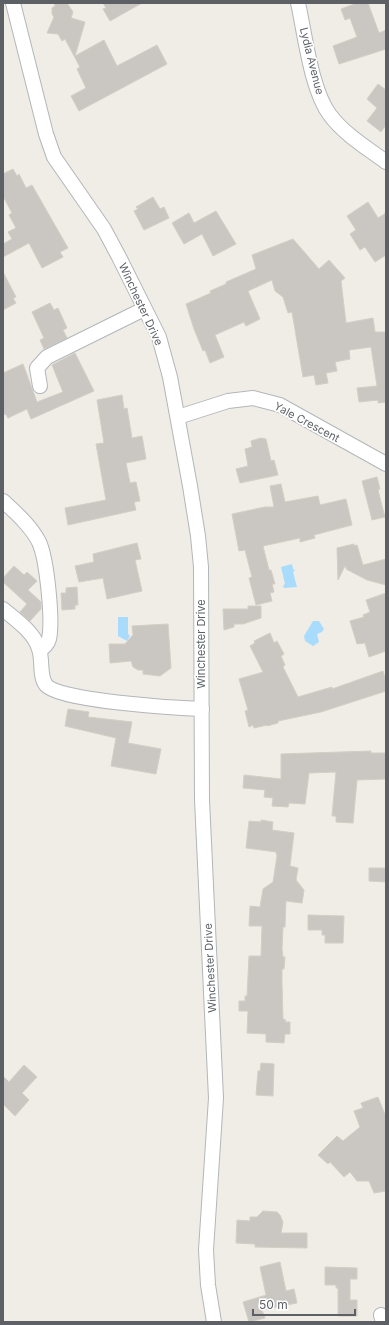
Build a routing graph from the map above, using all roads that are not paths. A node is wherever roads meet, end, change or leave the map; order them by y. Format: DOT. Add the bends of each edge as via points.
graph roads {
  1 [pos="13,3"];
  2 [pos="298,3"];
  3 [pos="386,162"];
  4 [pos="144,308"];
  5 [pos="40,386"];
  6 [pos="178,417"];
  7 [pos="386,464"];
  8 [pos="3,501"];
  9 [pos="3,608"];
  10 [pos="40,650"];
  11 [pos="202,709"];
  12 [pos="214,1322"];
  1 -- 4 [label="street, Winchester Drive" via="54,157 104,229"];
  2 -- 3 [label="street, Lydia Avenue" via="318,92 329,114 340,127"];
  4 -- 5 [label="street" via="47,357 38,368"];
  4 -- 6 [label="street, Winchester Drive" via="159,337"];
  6 -- 7 [label="street, Yale Crescent" via="228,401 253,398 280,405"];
  6 -- 11 [label="street, Winchester Drive" via="201,567"];
  8 -- 10 [label="street" via="40,543 49,587 50,630 49,640"];
  9 -- 10 [label="street" via="36,640"];
  10 -- 11 [label="street" via="44,683 49,689 104,700"];
  11 -- 12 [label="street, Winchester Drive" via="202,800 216,1098 206,1250"];
}
